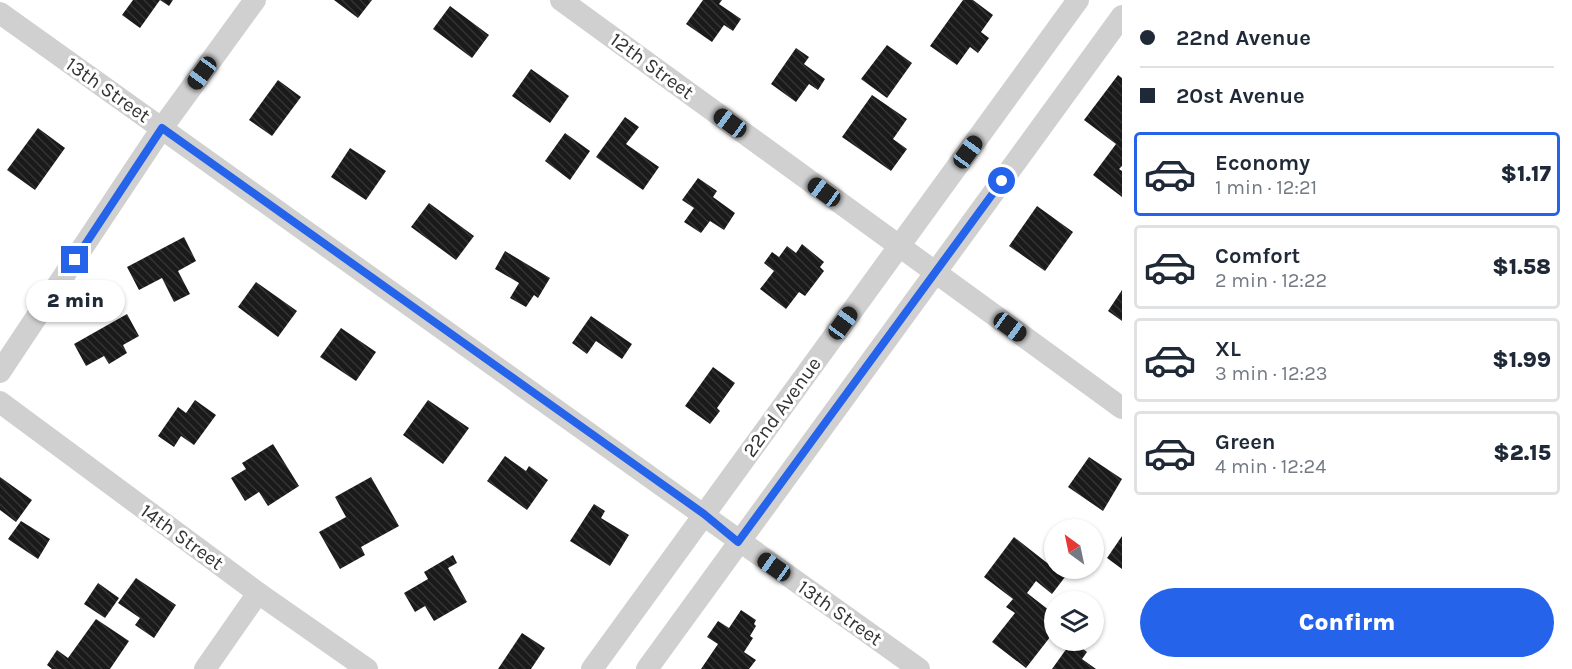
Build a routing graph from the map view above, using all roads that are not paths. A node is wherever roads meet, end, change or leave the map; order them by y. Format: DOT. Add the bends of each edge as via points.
graph roads {
  1 [pos="255,0"];
  2 [pos="561,0"];
  3 [pos="1078,0"];
  4 [pos="0,13"];
  5 [pos="1122,16"];
  6 [pos="162,128"];
  7 [pos="899,246"];
  8 [pos="936,273"];
  9 [pos="0,372"];
  10 [pos="0,402"];
  11 [pos="1122,408"];
  12 [pos="704,514"];
  13 [pos="738,542"];
  14 [pos="258,593"];
  15 [pos="205,669"];
  16 [pos="367,669"];
  17 [pos="592,669"];
  18 [pos="647,669"];
  19 [pos="919,669"];
  1 -- 6 [label="street"];
  2 -- 7 [label="street, 12th Street"];
  3 -- 7 [label="street, 22nd Avenue"];
  4 -- 6 [label="street, 13th Street"];
  5 -- 8 [label="street"];
  6 -- 9 [label="street"];
  6 -- 12 [label="street, 13th Street"];
  7 -- 8 [label="street, 12th Street"];
  7 -- 12 [label="street, 22nd Avenue"];
  8 -- 11 [label="street, 12th Street"];
  8 -- 13 [label="street"];
  10 -- 14 [label="street, 14th Street"];
  12 -- 13 [label="street, 13th Street"];
  12 -- 17 [label="street, 22nd Avenue"];
  13 -- 18 [label="street"];
  13 -- 19 [label="street, 13th Street"];
  14 -- 15 [label="street"];
  14 -- 16 [label="street, 14th Street"];
}
